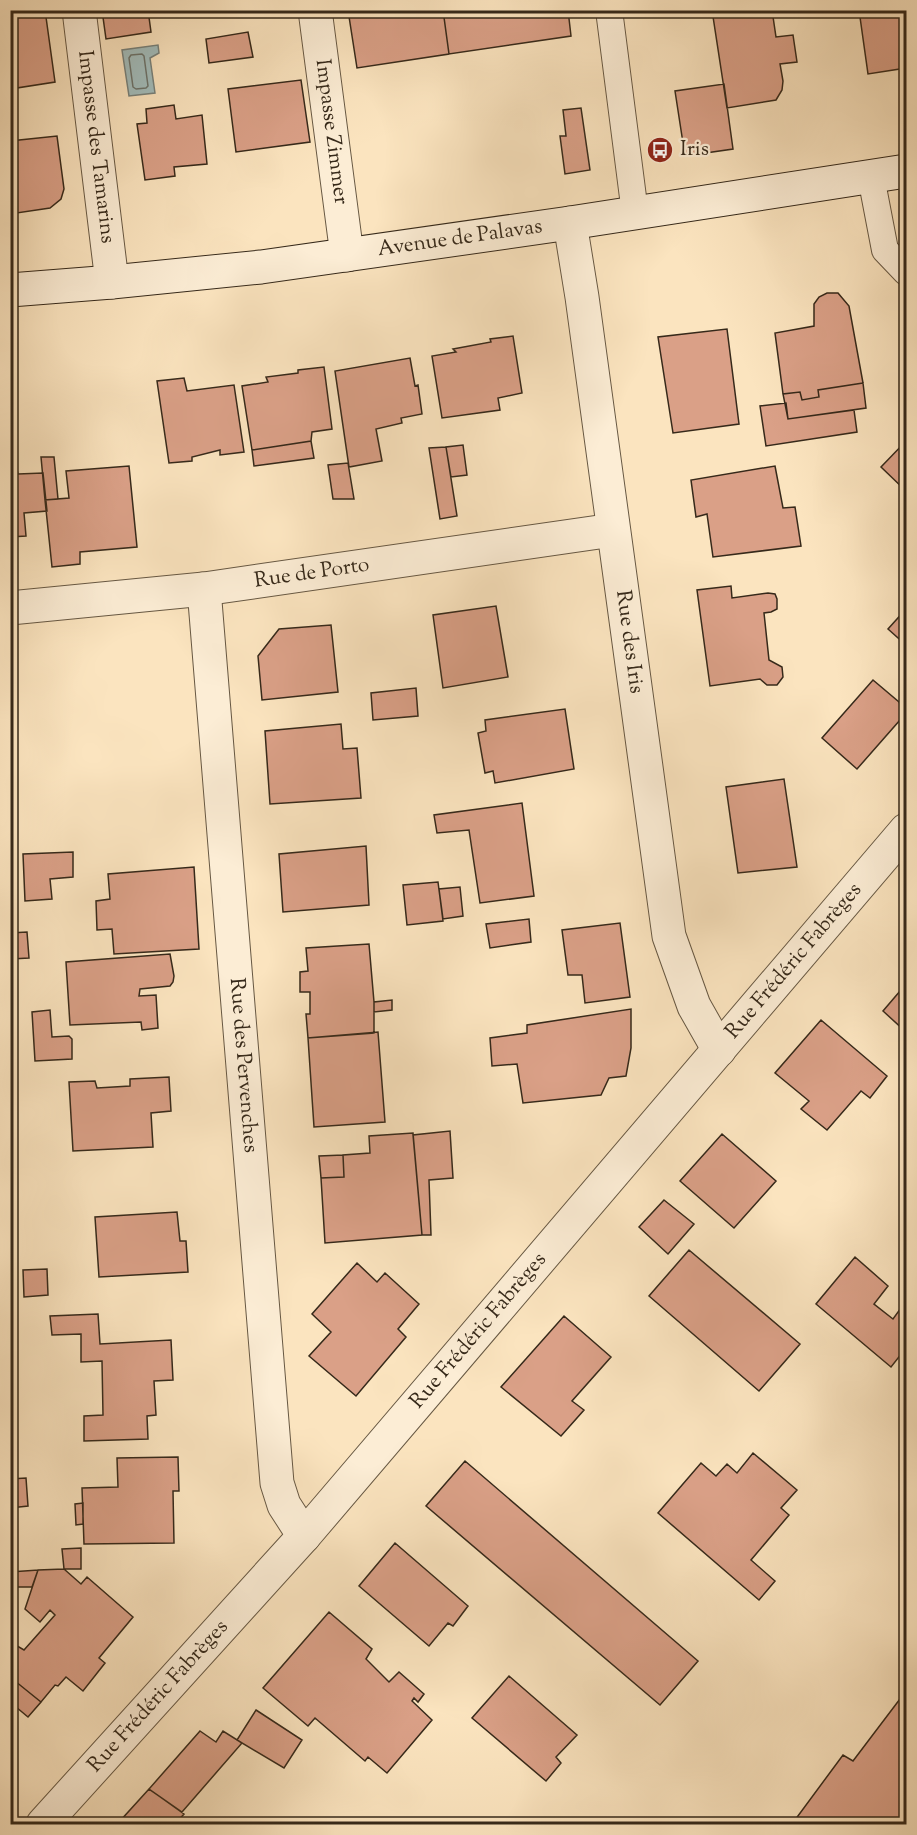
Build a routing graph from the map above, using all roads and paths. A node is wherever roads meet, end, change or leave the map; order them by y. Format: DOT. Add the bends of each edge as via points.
graph roads {
  1 [pos="78,10"];
  2 [pos="315,10"];
  3 [pos="609,10"];
  4 [pos="906,171"];
  5 [pos="871,177"];
  6 [pos="635,213"];
  7 [pos="570,223"];
  8 [pos="347,255"];
  9 [pos="906,272"];
  10 [pos="112,282"];
  11 [pos="10,290"];
  12 [pos="613,530"];
  13 [pos="204,589"];
  14 [pos="10,608"];
  15 [pos="906,830"];
  16 [pos="719,1050"];
  17 [pos="304,1536"];
  18 [pos="43,1824"];
  1 -- 10 [label="street, Impasse des Tamarins"];
  2 -- 8 [label="street, Impasse Zimmer"];
  3 -- 6 [label="lane"];
  4 -- 5 [label="street, Avenue de Palavas"];
  5 -- 6 [label="street, Avenue de Palavas"];
  5 -- 9 [label="lane" via="885,250"];
  6 -- 7 [label="street, Avenue de Palavas"];
  7 -- 8 [label="street, Avenue de Palavas"];
  7 -- 12 [label="street, Rue des Iris"];
  8 -- 10 [label="street, Avenue de Palavas"];
  10 -- 11 [label="street, Avenue de Palavas"];
  12 -- 13 [label="street, Rue de Porto"];
  12 -- 16 [label="street, Rue des Iris" via="669,936 694,1006"];
  13 -- 14 [label="street, Rue de Porto"];
  13 -- 17 [label="street, Rue des Pervenches" via="277,1483 284,1505"];
  15 -- 16 [label="street, Rue Frédéric Fabrèges"];
  16 -- 17 [label="street, Rue Frédéric Fabrèges"];
  17 -- 18 [label="street, Rue Frédéric Fabrèges"];
}
